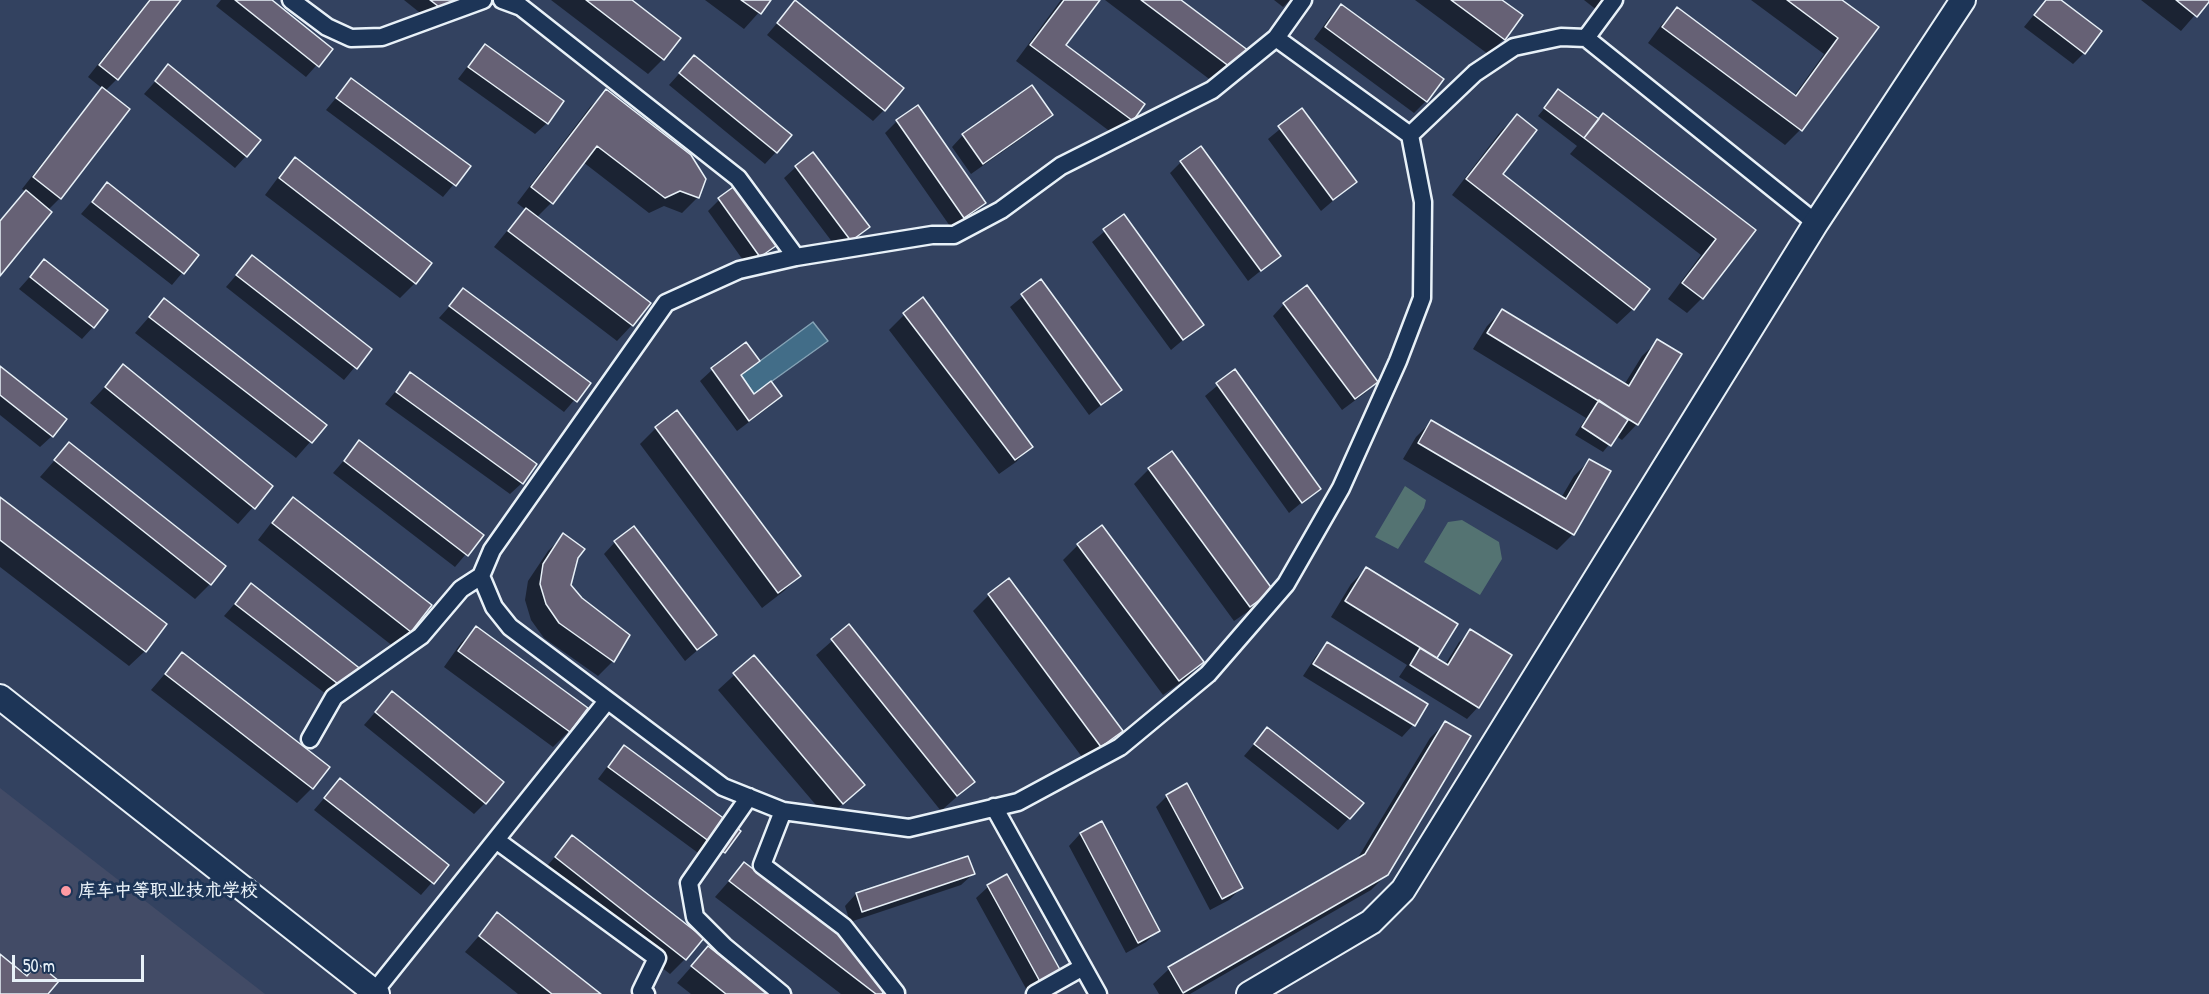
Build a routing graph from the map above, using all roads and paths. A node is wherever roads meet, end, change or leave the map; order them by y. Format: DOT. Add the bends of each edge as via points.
graph roads {
  1 [pos="291,0"];
  2 [pos="483,0"];
  3 [pos="502,0"];
  4 [pos="1303,0"];
  5 [pos="1614,0"];
  6 [pos="1962,0"];
  7 [pos="1276,38"];
  8 [pos="1586,38"];
  9 [pos="1410,135"];
  10 [pos="1816,223"];
  11 [pos="796,257"];
  12 [pos="481,576"];
  13 [pos="0,697"];
  14 [pos="608,701"];
  15 [pos="310,739"];
  16 [pos="749,797"];
  17 [pos="994,807"];
  18 [pos="783,811"];
  19 [pos="496,840"];
  20 [pos="1083,967"];
  21 [pos="376,993"];
  22 [pos="645,994"];
  23 [pos="782,994"];
  24 [pos="895,994"];
  25 [pos="1035,994"];
  26 [pos="1098,994"];
  27 [pos="1249,994"];
  1 -- 2 [label="street" via="327,27 351,38 381,38"];
  3 -- 11 [label="street" via="521,7 738,178"];
  4 -- 7 [label="street"];
  5 -- 8 [label="street"];
  6 -- 10 [label="street"];
  7 -- 9 [label="street"];
  7 -- 11 [label="street" via="1212,90 1061,166 1001,210 954,235 932,235"];
  8 -- 9 [label="street" via="1561,37 1514,47 1475,73"];
  8 -- 10 [label="street"];
  9 -- 17 [label="street" via="1423,202 1422,298 1341,488 1286,584 1208,674 1120,747 1018,802"];
  10 -- 27 [label="street" via="1403,890 1371,922"];
  11 -- 12 [label="street" via="739,270 666,303 492,550"];
  12 -- 14 [label="street" via="494,608 510,627"];
  12 -- 15 [label="street" via="461,589 421,636 334,697"];
  13 -- 21 [label="street"];
  14 -- 16 [label="street" via="723,787"];
  14 -- 19 [label="street"];
  16 -- 18 [label="street"];
  16 -- 23 [label="street" via="689,883 696,917"];
  17 -- 18 [label="street" via="909,828"];
  17 -- 20 [label="street"];
  18 -- 24 [label="street" via="762,865 844,927"];
  19 -- 21 [label="street"];
  19 -- 22 [label="street" via="657,958 641,991"];
  20 -- 25 [label="street"];
  20 -- 26 [label="street"];
}
